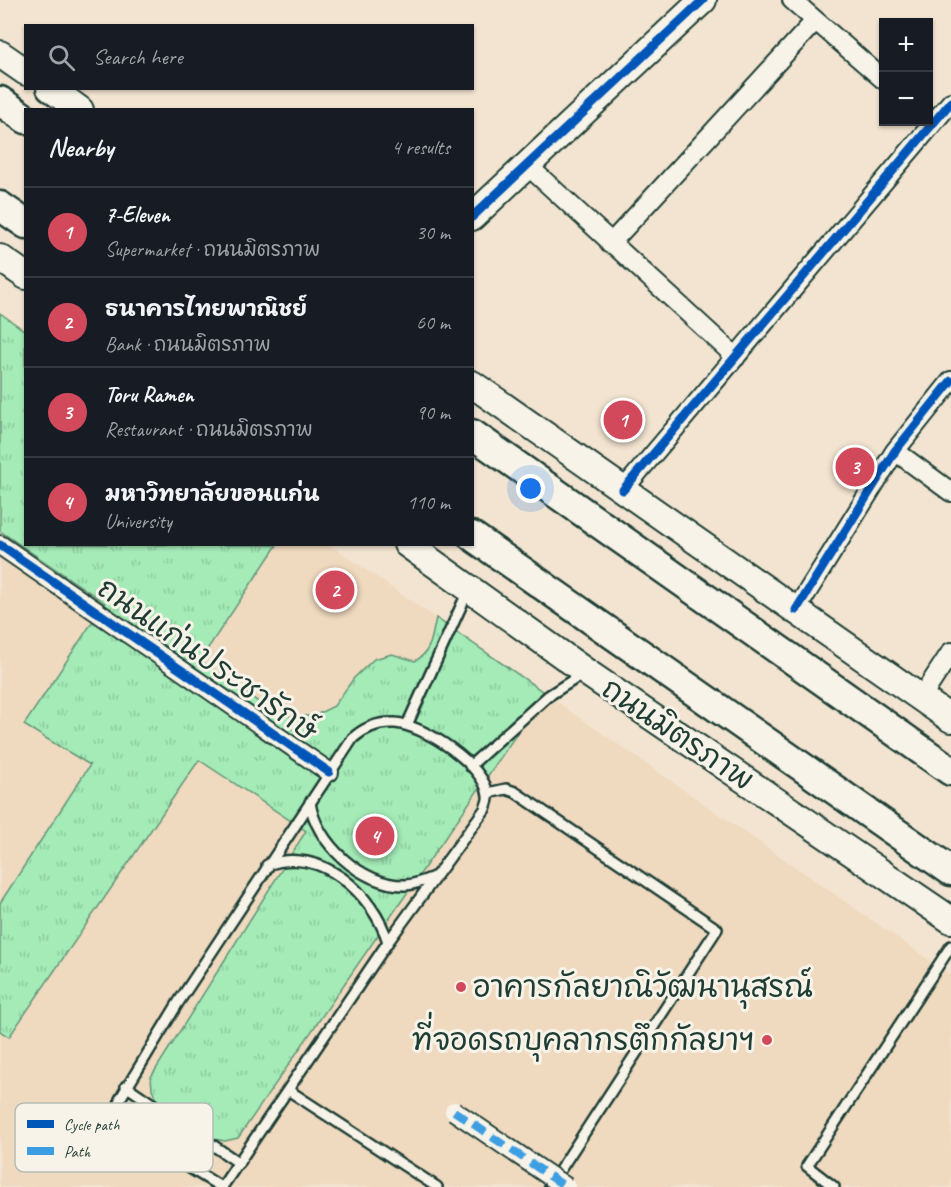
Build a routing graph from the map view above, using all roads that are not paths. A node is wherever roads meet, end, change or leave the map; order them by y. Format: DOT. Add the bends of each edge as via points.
graph roads {
  1 [pos="703,0"];
  2 [pos="792,0"];
  3 [pos="815,21"];
  4 [pos="0,54"];
  5 [pos="24,71"];
  6 [pos="879,76"];
  7 [pos="53,90"];
  8 [pos="0,101"];
  9 [pos="951,102"];
  10 [pos="77,108"];
  11 [pos="24,118"];
  12 [pos="933,119"];
  13 [pos="927,126"];
  14 [pos="527,165"];
  15 [pos="0,206"];
  16 [pos="474,215"];
  17 [pos="24,223"];
  18 [pos="610,244"];
  19 [pos="0,258"];
  20 [pos="24,275"];
  21 [pos="736,357"];
  22 [pos="951,381"];
  23 [pos="474,385"];
  24 [pos="474,435"];
  25 [pos="895,451"];
  26 [pos="623,490"];
  27 [pos="951,492"];
  28 [pos="474,537"];
  29 [pos="0,544"];
  30 [pos="410,546"];
  31 [pos="469,589"];
  32 [pos="795,610"];
  33 [pos="951,652"];
  34 [pos="586,672"];
  35 [pos="921,698"];
  36 [pos="951,719"];
  37 [pos="407,725"];
  38 [pos="470,766"];
  39 [pos="951,771"];
  40 [pos="329,772"];
  41 [pos="488,793"];
  42 [pos="310,802"];
  43 [pos="267,865"];
  44 [pos="951,871"];
  45 [pos="436,876"];
  46 [pos="951,920"];
  47 [pos="388,942"];
  48 [pos="951,946"];
  49 [pos="126,1086"];
  50 [pos="288,1090"];
  51 [pos="120,1103"];
  52 [pos="151,1103"];
  53 [pos="454,1111"];
  54 [pos="213,1145"];
  55 [pos="239,1163"];
  56 [pos="197,1172"];
  57 [pos="222,1187"];
  58 [pos="437,1187"];
  59 [pos="549,1187"];
  60 [pos="566,1187"];
  61 [pos="834,1187"];
  1 -- 14 [label="main road"];
  2 -- 3 [label="street"];
  3 -- 6 [label="street"];
  3 -- 18 [label="street"];
  4 -- 5 [label="main road"];
  7 -- 10 [label="main road"];
  8 -- 11 [label="main road"];
  9 -- 12 [label="street"];
  13 -- 21 [label="street"];
  14 -- 16 [label="main road"];
  14 -- 18 [label="street"];
  15 -- 17 [label="main road"];
  18 -- 21 [label="street"];
  19 -- 20 [label="main road"];
  21 -- 26 [label="street"];
  22 -- 25 [label="street"];
  23 -- 26 [label="main road"];
  24 -- 39 [label="main road"];
  25 -- 27 [label="street"];
  25 -- 32 [label="street"];
  26 -- 32 [label="main road"];
  28 -- 44 [label="main road, ถนนมิตรภาพ"];
  29 -- 40 [label="street, ถนนแก่นประชารักษ์"];
  30 -- 31 [label="main road, ถนนมิตรภาพ"];
  31 -- 34 [label="main road, ถนนมิตรภาพ"];
  31 -- 37 [label="lane"];
  32 -- 35 [label="main road"];
  33 -- 35 [label="street"];
  34 -- 38 [label="lane" via="548,696"];
  34 -- 46 [label="main road, ถนนมิตรภาพ"];
  35 -- 36 [label="main road"];
  37 -- 38 [label="lane" via="431,735"];
  37 -- 40 [label="lane" via="379,723 365,728"];
  38 -- 41 [label="lane"];
  40 -- 42 [label="lane"];
  41 -- 45 [label="lane" via="485,809"];
  41 -- 59 [label="lane" via="506,789 515,792 717,929"];
  42 -- 43 [label="lane"];
  42 -- 45 [label="lane" via="314,820 328,843 370,876 405,885"];
  43 -- 47 [label="lane" via="304,861 343,879 374,909"];
  43 -- 49 [label="lane"];
  45 -- 47 [label="lane"];
  47 -- 50 [label="lane"];
  48 -- 61 [label="lane" via="807,1166"];
  49 -- 51 [label="lane"];
  49 -- 52 [label="lane"];
  50 -- 55 [label="lane"];
  50 -- 58 [label="lane"];
  53 -- 60 [label="street, bridge"];
  54 -- 55 [label="lane"];
  55 -- 57 [label="lane"];
  56 -- 57 [label="lane"];
}
